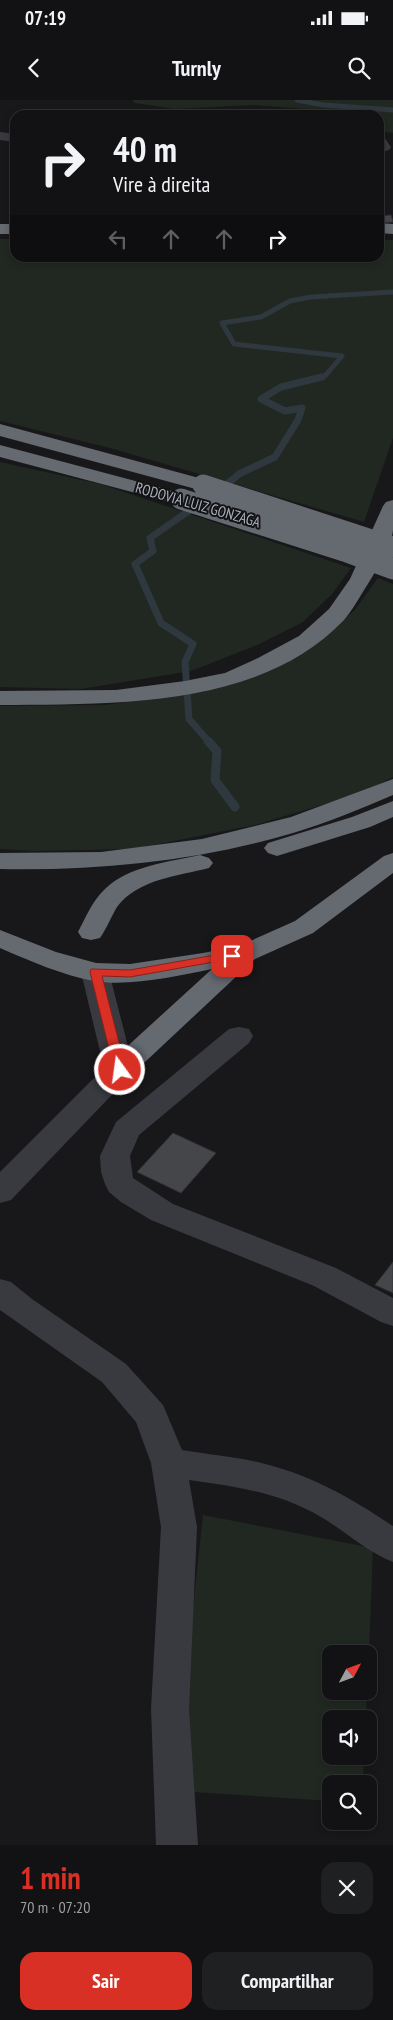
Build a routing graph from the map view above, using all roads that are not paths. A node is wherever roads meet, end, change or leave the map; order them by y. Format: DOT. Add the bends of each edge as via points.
graph roads {
  1 [pos="0,430"];
  2 [pos="0,451"];
  3 [pos="393,506"];
  4 [pos="393,547"];
  5 [pos="393,569"];
  6 [pos="0,698"];
  7 [pos="393,786"];
  8 [pos="393,808"];
  9 [pos="129,857"];
  10 [pos="0,861"];
  11 [pos="393,861"];
  12 [pos="91,932"];
  13 [pos="0,938"];
  14 [pos="246,953"];
  15 [pos="96,972"];
  16 [pos="239,1036"];
  17 [pos="120,1070"];
  18 [pos="4,1180"];
  19 [pos="0,1291"];
  20 [pos="393,1313"];
  21 [pos="169,1463"];
  22 [pos="393,1546"];
  23 [pos="177,1845"];
  1 -- 4 [label="highway, RODOVIA LUIZ GONZAGA, bridge" via="203,485"];
  2 -- 5 [label="highway, RODOVIA LUIZ GONZAGA, bridge" via="181,499"];
  3 -- 6 [label="highway" via="362,579 337,614 307,641 266,663 222,680 185,688 116,697"];
  7 -- 9 [label="highway" via="338,809 268,832 186,850"];
  8 -- 12 [label="highway" via="362,822 286,847 142,878 121,888 106,903"];
  9 -- 10 [label="highway" via="98,861"];
  9 -- 12 [label="highway" via="108,869 100,881"];
  11 -- 14 [label="highway" via="304,927"];
  12 -- 15 [label="highway"];
  13 -- 15 [label="highway" via="46,958"];
  14 -- 15 [label="highway" via="130,973"];
  14 -- 17 [label="highway"];
  15 -- 17 [label="street"];
  16 -- 20 [label="street" via="127,1130 115,1156 120,1184 162,1212 325,1277"];
  17 -- 18 [label="street"];
  19 -- 21 [label="street" via="114,1373 151,1414"];
  21 -- 22 [label="street" via="269,1480 294,1489 333,1506"];
  21 -- 23 [label="street" via="179,1527 170,1709"];
}
